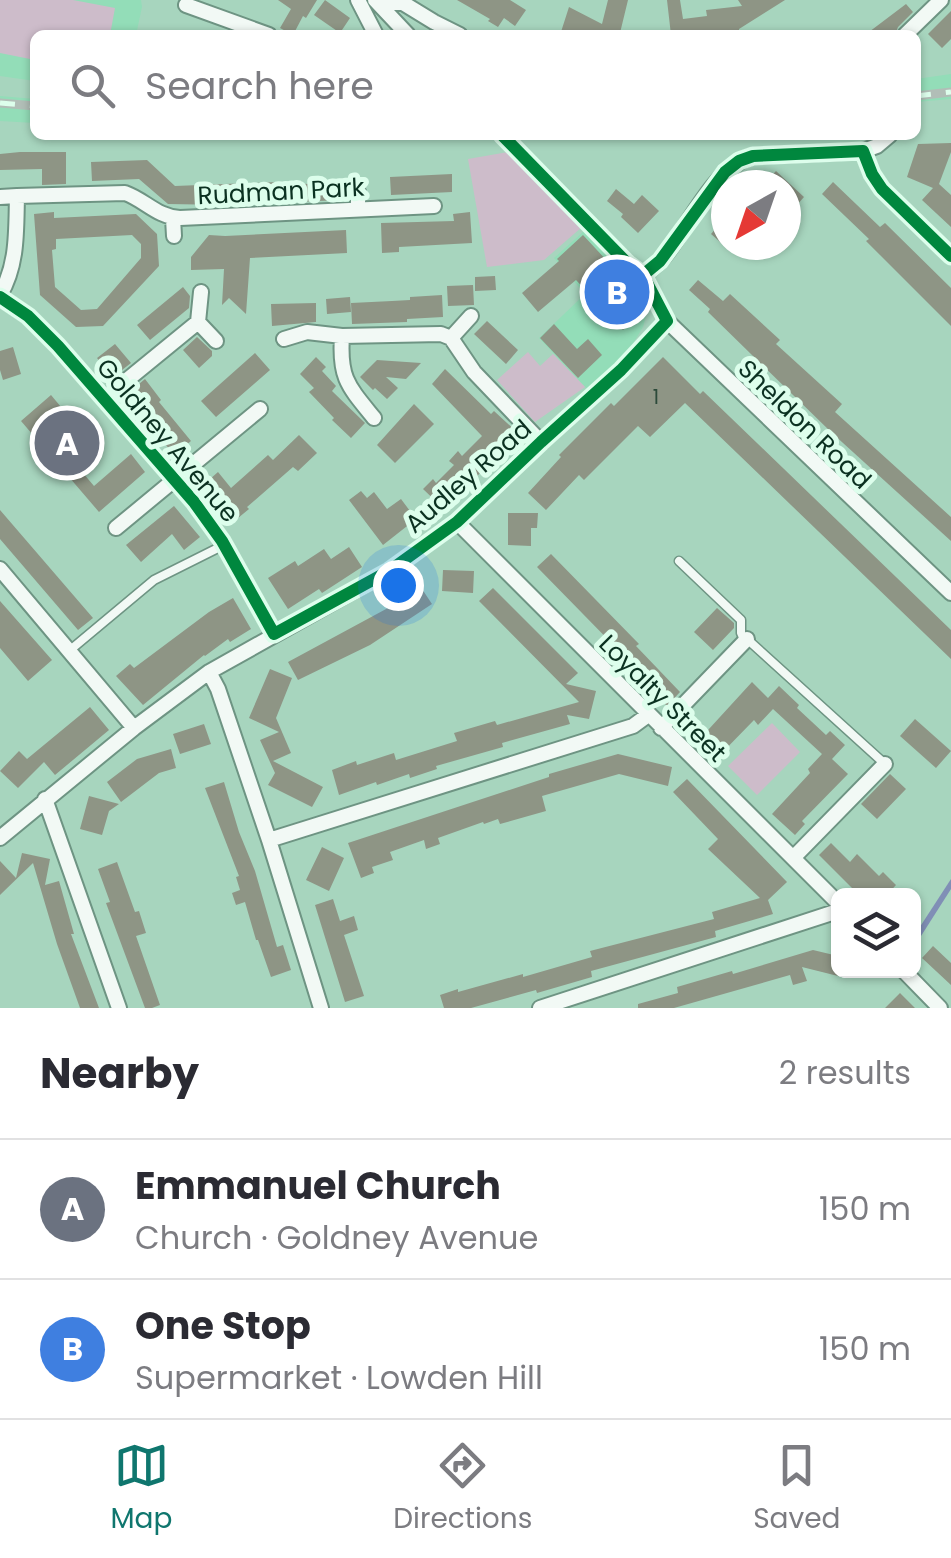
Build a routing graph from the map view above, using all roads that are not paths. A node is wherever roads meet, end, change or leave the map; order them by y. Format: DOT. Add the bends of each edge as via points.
graph roads {
  1 [pos="358,0"];
  2 [pos="375,0"];
  3 [pos="941,0"];
  4 [pos="186,5"];
  5 [pos="255,30"];
  6 [pos="373,30"];
  7 [pos="403,30"];
  8 [pos="450,30"];
  9 [pos="910,30"];
  10 [pos="507,140"];
  11 [pos="884,140"];
  12 [pos="863,151"];
  13 [pos="358,192"];
  14 [pos="17,196"];
  15 [pos="0,197"];
  16 [pos="434,206"];
  17 [pos="358,209"];
  18 [pos="173,218"];
  19 [pos="174,236"];
  20 [pos="951,256"];
  21 [pos="643,275"];
  22 [pos="201,292"];
  23 [pos="0,296"];
  24 [pos="471,316"];
  25 [pos="667,321"];
  26 [pos="198,322"];
  27 [pos="342,336"];
  28 [pos="284,338"];
  29 [pos="451,338"];
  30 [pos="216,341"];
  31 [pos="104,398"];
  32 [pos="260,409"];
  33 [pos="374,418"];
  34 [pos="540,442"];
  35 [pos="174,479"];
  36 [pos="457,522"];
  37 [pos="116,528"];
  38 [pos="224,545"];
  39 [pos="679,561"];
  40 [pos="0,568"];
  41 [pos="951,593"];
  42 [pos="274,634"];
  43 [pos="746,640"];
  44 [pos="69,651"];
  45 [pos="208,672"];
  46 [pos="648,715"];
  47 [pos="134,728"];
  48 [pos="661,728"];
  49 [pos="885,764"];
  50 [pos="45,799"];
  51 [pos="0,838"];
  52 [pos="269,840"];
  53 [pos="793,858"];
  54 [pos="831,896"];
  55 [pos="831,913"];
  56 [pos="912,978"];
  57 [pos="119,1008"];
  58 [pos="321,1008"];
  59 [pos="540,1008"];
  60 [pos="940,1008"];
  1 -- 6 [label="street"];
  2 -- 7 [label="street"];
  2 -- 8 [label="street" via="403,2"];
  3 -- 9 [label="street"];
  4 -- 5 [label="street"];
  10 -- 21 [label="street"];
  11 -- 12 [label="street"];
  12 -- 20 [label="street" via="882,189"];
  12 -- 21 [label="street" via="739,160"];
  13 -- 17 [label="street"];
  14 -- 15 [label="street, Rudman Park"];
  14 -- 18 [label="street, Rudman Park" via="125,194"];
  14 -- 23 [label="street" via="15,257"];
  16 -- 17 [label="street, Rudman Park"];
  17 -- 18 [label="street, Rudman Park"];
  18 -- 19 [label="street"];
  21 -- 25 [label="street, Sheldon Road"];
  22 -- 26 [label="street"];
  23 -- 31 [label="street, Goldney Avenue" via="39,326"];
  24 -- 29 [label="street"];
  25 -- 34 [label="street, Audley Road"];
  25 -- 41 [label="street, Sheldon Road"];
  26 -- 30 [label="street"];
  26 -- 31 [label="street"];
  27 -- 28 [label="street" via="307,332"];
  27 -- 29 [label="street"];
  27 -- 33 [label="street" via="345,380"];
  29 -- 34 [label="street"];
  31 -- 35 [label="street, Goldney Avenue"];
  32 -- 35 [label="street"];
  34 -- 36 [label="street, Audley Road"];
  35 -- 37 [label="street"];
  35 -- 38 [label="street, Goldney Avenue"];
  36 -- 42 [label="street, Audley Road" via="389,571"];
  36 -- 46 [label="street, Loyalty Street"];
  38 -- 42 [label="street, Goldney Avenue"];
  38 -- 44 [label="lane" via="154,580"];
  39 -- 43 [label="lane" via="741,620"];
  40 -- 44 [label="street"];
  42 -- 45 [label="street, Audley Road"];
  43 -- 48 [label="street"];
  43 -- 49 [label="lane"];
  44 -- 47 [label="street"];
  45 -- 47 [label="street, Audley Road"];
  45 -- 52 [label="street"];
  46 -- 48 [label="street, Loyalty Street"];
  46 -- 52 [label="street" via="633,726"];
  47 -- 50 [label="street, Audley Road"];
  48 -- 53 [label="street, Loyalty Street"];
  49 -- 53 [label="street"];
  50 -- 51 [label="street, Audley Road"];
  50 -- 57 [label="street"];
  52 -- 58 [label="street"];
  53 -- 54 [label="street, Loyalty Street"];
  55 -- 59 [label="street"];
  56 -- 60 [label="street"];
}
